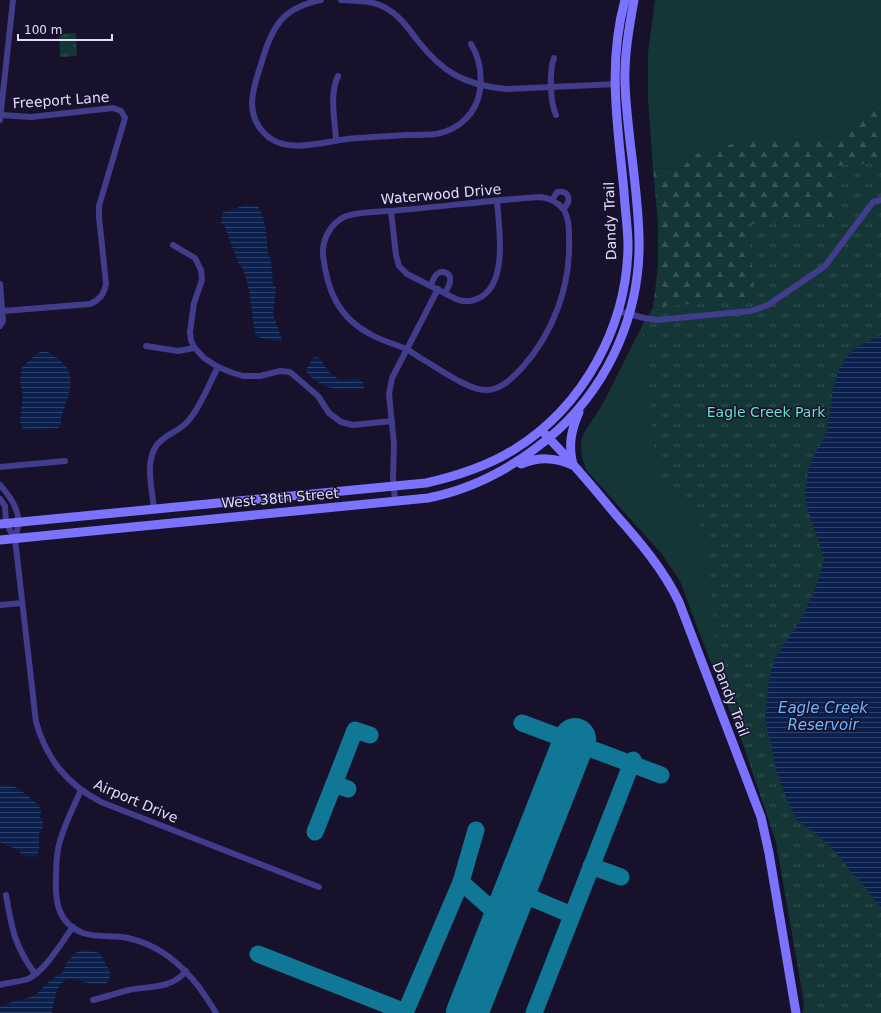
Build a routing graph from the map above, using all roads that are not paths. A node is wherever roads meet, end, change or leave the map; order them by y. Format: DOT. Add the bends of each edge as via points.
graph roads {
  1 [pos="14,0"];
  2 [pos="317,0"];
  3 [pos="341,0"];
  4 [pos="625,0"];
  5 [pos="634,0"];
  6 [pos="471,44"];
  7 [pos="554,58"];
  8 [pos="3,69"];
  9 [pos="338,76"];
  10 [pos="614,84"];
  11 [pos="625,84"];
  12 [pos="480,86"];
  13 [pos="552,86"];
  14 [pos="0,115"];
  15 [pos="556,115"];
  16 [pos="0,120"];
  17 [pos="336,140"];
  18 [pos="881,200"];
  19 [pos="497,201"];
  20 [pos="555,201"];
  21 [pos="563,209"];
  22 [pos="391,211"];
  23 [pos="173,245"];
  24 [pos="0,284"];
  25 [pos="431,285"];
  26 [pos="438,289"];
  27 [pos="445,293"];
  28 [pos="3,311"];
  29 [pos="618,311"];
  30 [pos="629,314"];
  31 [pos="0,326"];
  32 [pos="146,346"];
  33 [pos="194,348"];
  34 [pos="406,349"];
  35 [pos="218,367"];
  36 [pos="582,405"];
  37 [pos="392,421"];
  38 [pos="541,430"];
  39 [pos="549,438"];
  40 [pos="65,461"];
  41 [pos="573,465"];
  42 [pos="0,467"];
  43 [pos="497,473"];
  44 [pos="0,485"];
  45 [pos="394,487"];
  46 [pos="0,499"];
  47 [pos="395,501"];
  48 [pos="154,509"];
  49 [pos="19,522"];
  50 [pos="3,524"];
  51 [pos="15,539"];
  52 [pos="0,540"];
  53 [pos="22,603"];
  54 [pos="0,605"];
  55 [pos="81,790"];
  56 [pos="319,887"];
  57 [pos="6,895"];
  58 [pos="73,927"];
  59 [pos="186,972"];
  60 [pos="35,974"];
  61 [pos="0,985"];
  62 [pos="93,1000"];
  63 [pos="216,1013"];
  64 [pos="796,1013"];
  1 -- 8 [label="street"];
  2 -- 17 [label="street" via="291,12 274,29 252,98 252,110 257,124 275,142 294,146"];
  3 -- 12 [label="street" via="372,3 391,11 402,20 435,62 455,76"];
  4 -- 10 [label="main road, Dandy Trail" via="617,40"];
  5 -- 11 [label="main road, Dandy Trail" via="626,55"];
  6 -- 12 [label="street" via="478,61"];
  7 -- 13 [label="street" via="551,68"];
  8 -- 14 [label="street"];
  9 -- 17 [label="street" via="333,96"];
  10 -- 11 [label="street"];
  10 -- 13 [label="street"];
  10 -- 29 [label="main road, Dandy Trail" via="628,244 626,271"];
  11 -- 30 [label="main road, Dandy Trail" via="640,239 637,277"];
  12 -- 13 [label="street" via="506,89"];
  12 -- 17 [label="street" via="478,100 471,113 462,122 446,131 437,134"];
  13 -- 15 [label="street"];
  14 -- 16 [label="street"];
  14 -- 28 [label="street, Freeport Lane" via="31,117 118,108 125,117 99,206 106,286 101,297 87,304"];
  18 -- 30 [label="street" via="873,202 825,266 768,305 751,311 677,319 657,320"];
  19 -- 20 [label="street, Waterwood Drive" via="540,197"];
  19 -- 22 [label="street, Waterwood Drive"];
  19 -- 27 [label="street" via="500,251 497,271 490,288 481,298 470,301 462,301"];
  20 -- 21 [label="street"];
  20 -- 21 [label="street" via="557,192 566,194 569,201"];
  21 -- 34 [label="street" via="569,227 568,265 563,290 551,322 534,353 509,381 496,389 478,390"];
  22 -- 25 [label="street" via="399,264 407,274"];
  22 -- 34 [label="street, Waterwood Drive" via="350,216 340,220 331,228 324,240 323,254 331,292 349,318 364,331"];
  23 -- 33 [label="street" via="195,258 202,273 190,324 190,337"];
  24 -- 28 [label="street"];
  25 -- 26 [label="street"];
  25 -- 27 [label="street" via="438,274 447,273 450,281"];
  26 -- 27 [label="street"];
  26 -- 34 [label="street"];
  28 -- 31 [label="street"];
  29 -- 30 [label="street"];
  29 -- 38 [label="main road, Dandy Trail" via="609,337 589,374 569,402"];
  30 -- 36 [label="main road, Dandy Trail" via="609,365"];
  32 -- 33 [label="street" via="178,351"];
  33 -- 35 [label="street"];
  34 -- 37 [label="street" via="390,386"];
  35 -- 37 [label="street" via="243,376 290,372 318,396 329,413 341,422 353,425"];
  35 -- 48 [label="street" via="189,420 180,429 162,439 152,452 150,462"];
  36 -- 39 [label="main road, Dandy Trail"];
  36 -- 41 [label="main road" via="571,435"];
  37 -- 45 [label="street"];
  38 -- 39 [label="main road, Dandy Trail"];
  38 -- 45 [label="main road, West 38th Street" via="506,454 473,470"];
  39 -- 41 [label="main road, Dandy Trail"];
  39 -- 43 [label="main road, West 38th Street"];
  40 -- 42 [label="street"];
  41 -- 43 [label="main road" via="541,458"];
  41 -- 64 [label="main road, Dandy Trail" via="656,562 684,612 761,817"];
  43 -- 47 [label="main road, West 38th Street" via="444,494"];
  44 -- 49 [label="street" via="16,508"];
  45 -- 47 [label="street"];
  45 -- 48 [label="main road, West 38th Street"];
  46 -- 50 [label="street" via="5,506"];
  47 -- 51 [label="main road, West 38th Street"];
  48 -- 49 [label="main road, West 38th Street"];
  49 -- 50 [label="main road, West 38th Street"];
  49 -- 51 [label="street"];
  50 -- 51 [label="street"];
  51 -- 52 [label="main road, West 38th Street"];
  51 -- 53 [label="street, Airport Drive"];
  53 -- 54 [label="street"];
  53 -- 55 [label="street, Airport Drive" via="34,712 40,735 57,767"];
  55 -- 56 [label="street, Airport Drive" via="105,804"];
  55 -- 58 [label="street" via="63,832 56,860 57,903 63,917"];
  57 -- 60 [label="street" via="17,944 23,958"];
  58 -- 59 [label="street" via="91,935 120,937 145,943 164,952"];
  58 -- 60 [label="street" via="45,965"];
  59 -- 62 [label="street" via="166,985 129,990"];
  59 -- 63 [label="street"];
  60 -- 61 [label="street" via="20,981"];
}
